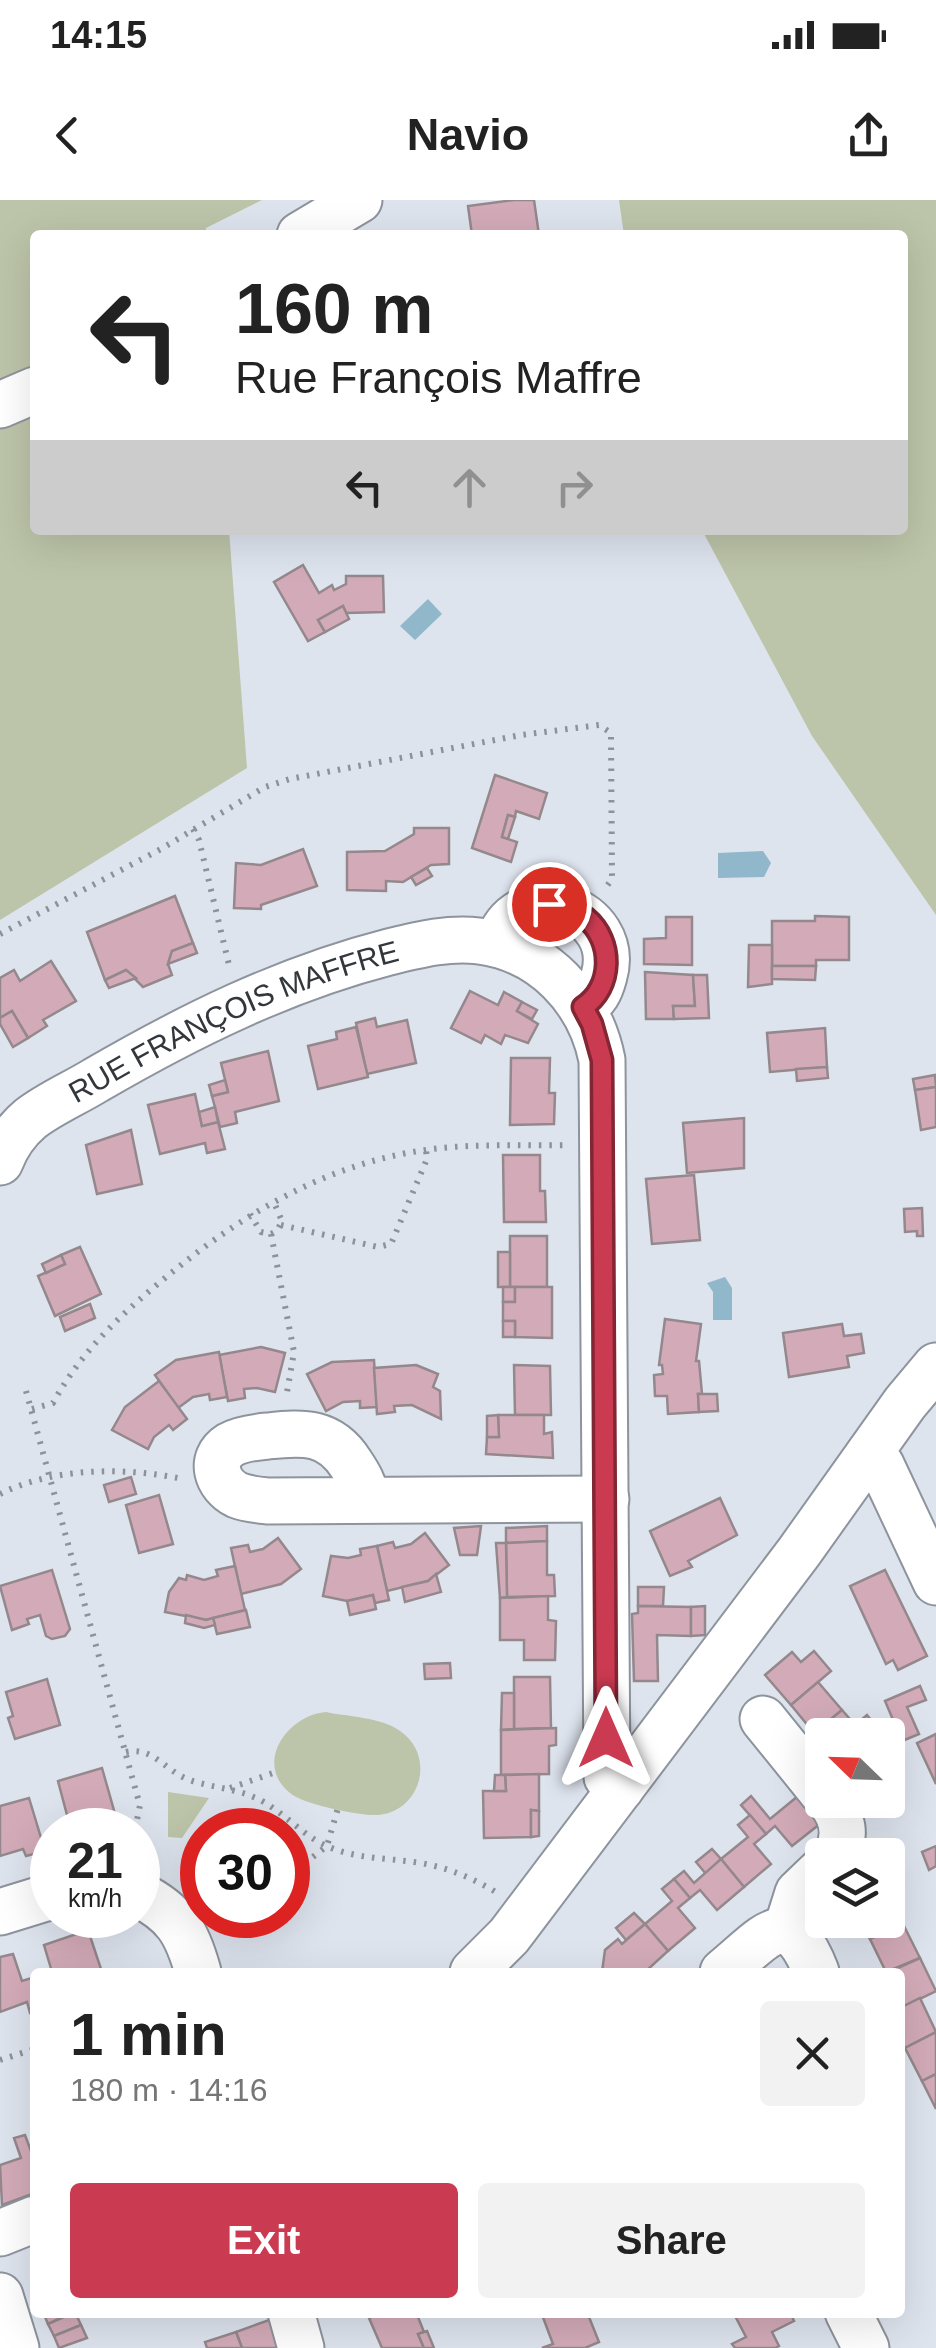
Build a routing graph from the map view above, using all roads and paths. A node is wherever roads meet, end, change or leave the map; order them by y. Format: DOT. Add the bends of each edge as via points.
graph roads {
  1 [pos="359,200"];
  2 [pos="308,230"];
  3 [pos="30,392"];
  4 [pos="0,405"];
  5 [pos="192,829"];
  6 [pos="585,917"];
  7 [pos="0,934"];
  8 [pos="497,944"];
  9 [pos="242,1002"];
  10 [pos="583,1007"];
  11 [pos="602,1144"];
  12 [pos="426,1150"];
  13 [pos="0,1162"];
  14 [pos="273,1200"];
  15 [pos="250,1214"];
  16 [pos="281,1225"];
  17 [pos="270,1234"];
  18 [pos="936,1366"];
  19 [pos="26,1391"];
  20 [pos="32,1409"];
  21 [pos="285,1434"];
  22 [pos="869,1454"];
  23 [pos="218,1475"];
  24 [pos="51,1478"];
  25 [pos="0,1494"];
  26 [pos="606,1499"];
  27 [pos="366,1500"];
  28 [pos="936,1582"];
  29 [pos="762,1719"];
  30 [pos="126,1752"];
  31 [pos="805,1771"];
  32 [pos="276,1772"];
  33 [pos="620,1788"];
  34 [pos="227,1789"];
  35 [pos="139,1808"];
  36 [pos="338,1808"];
  37 [pos="327,1846"];
  38 [pos="310,1859"];
  39 [pos="805,1886"];
  40 [pos="30,1903"];
  41 [pos="160,1907"];
  42 [pos="0,1912"];
  43 [pos="526,1914"];
  44 [pos="786,1931"];
  45 [pos="197,1968"];
  46 [pos="477,1968"];
  47 [pos="728,1968"];
  48 [pos="814,1968"];
  49 [pos="30,2051"];
  50 [pos="0,2060"];
  51 [pos="30,2221"];
  52 [pos="0,2232"];
  53 [pos="0,2296"];
  54 [pos="293,2318"];
  55 [pos="851,2318"];
  56 [pos="16,2348"];
  57 [pos="301,2348"];
  58 [pos="866,2348"];
  1 -- 2 [label="street"];
  3 -- 4 [label="street"];
  5 -- 6 [label="path" via="265,787 316,772 599,725 612,733 612,879"];
  5 -- 7 [label="path"];
  5 -- 9 [label="path"];
  6 -- 8 [label="street" via="549,904 531,907 515,915"];
  6 -- 10 [label="street" via="598,931 608,963 596,999"];
  8 -- 9 [label="street, RUE FRANÇOIS MAFFRE" via="458,939 406,948"];
  8 -- 10 [label="street, RUE FRANÇOIS MAFFRE" via="547,968"];
  9 -- 13 [label="street, RUE FRANÇOIS MAFFRE" via="31,1118"];
  10 -- 11 [label="street, RUE FRANÇOIS MAFFRE" via="602,1060"];
  11 -- 12 [label="path"];
  11 -- 26 [label="street, RUE FRANÇOIS MAFFRE"];
  12 -- 14 [label="path" via="346,1169"];
  12 -- 16 [label="path" via="391,1244 378,1247"];
  14 -- 15 [label="path"];
  14 -- 16 [label="path"];
  15 -- 17 [label="path"];
  15 -- 20 [label="path" via="95,1342 53,1403"];
  16 -- 17 [label="path"];
  17 -- 21 [label="path" via="294,1352"];
  18 -- 22 [label="street"];
  19 -- 20 [label="path"];
  20 -- 24 [label="path"];
  21 -- 23 [label="street" via="226,1447"];
  21 -- 27 [label="street" via="337,1445 364,1485"];
  22 -- 28 [label="street" via="881,1465"];
  22 -- 33 [label="street"];
  23 -- 24 [label="path" via="190,1481 139,1470"];
  23 -- 27 [label="street" via="244,1498"];
  24 -- 25 [label="path"];
  24 -- 30 [label="path"];
  26 -- 27 [label="street"];
  26 -- 33 [label="street, RUE FRANÇOIS MAFFRE" via="607,1778"];
  29 -- 31 [label="street"];
  30 -- 34 [label="path" via="146,1752 186,1778"];
  30 -- 35 [label="path"];
  32 -- 34 [label="path"];
  33 -- 43 [label="street"];
  34 -- 37 [label="path" via="263,1802"];
  36 -- 37 [label="path"];
  37 -- 38 [label="path"];
  37 -- 43 [label="path" via="364,1859 454,1872"];
  39 -- 44 [label="street"];
  40 -- 42 [label="street"];
  41 -- 45 [label="street" via="182,1929"];
  43 -- 46 [label="street"];
  44 -- 47 [label="street" via="768,1935"];
  44 -- 48 [label="street" via="800,1938"];
  49 -- 50 [label="path"];
  51 -- 52 [label="street"];
  53 -- 56 [label="street"];
  54 -- 57 [label="street"];
  55 -- 58 [label="street"];
}
